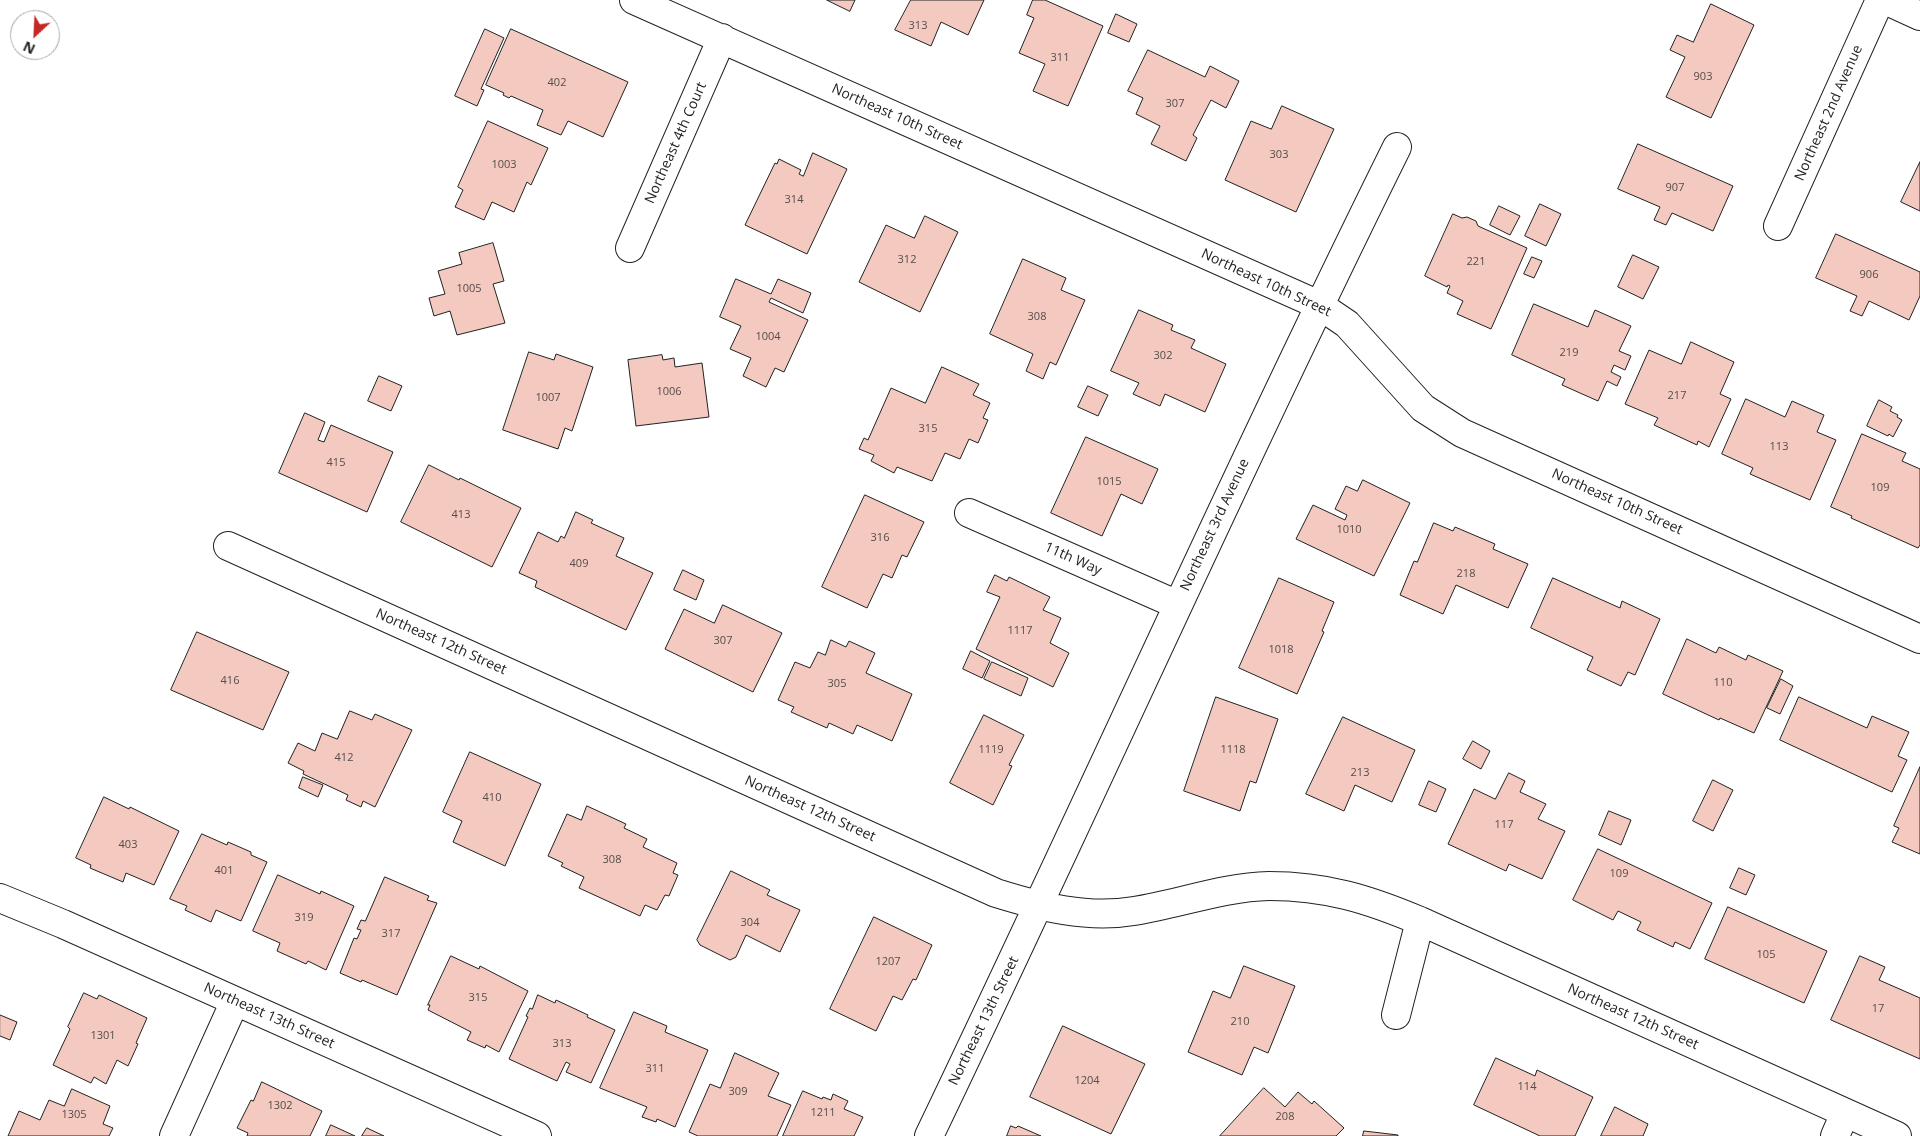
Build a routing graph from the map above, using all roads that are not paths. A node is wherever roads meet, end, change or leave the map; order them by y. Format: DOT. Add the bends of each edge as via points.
graph roads {
  1 [pos="634,0"];
  2 [pos="1880,0"];
  3 [pos="1885,0"];
  4 [pos="1920,16"];
  5 [pos="722,38"];
  6 [pos="1397,147"];
  7 [pos="1778,226"];
  8 [pos="630,248"];
  9 [pos="1319,305"];
  10 [pos="969,512"];
  11 [pos="228,546"];
  12 [pos="1178,605"];
  13 [pos="1920,639"];
  14 [pos="0,898"];
  15 [pos="1039,906"];
  16 [pos="1420,920"];
  17 [pos="235,1001"];
  18 [pos="1396,1016"];
  19 [pos="1840,1124"];
  20 [pos="174,1136"];
  21 [pos="537,1136"];
  22 [pos="929,1136"];
  23 [pos="1897,1136"];
  1 -- 5 [label="street, Northeast 10th Street"];
  2 -- 7 [label="street, Northeast 2nd Avenue"];
  3 -- 4 [label="street"];
  5 -- 8 [label="street, Northeast 4th Court"];
  5 -- 9 [label="street, Northeast 10th Street"];
  6 -- 9 [label="street, Northeast 3rd Avenue"];
  9 -- 12 [label="street, Northeast 3rd Avenue"];
  9 -- 13 [label="street, Northeast 10th Street" via="1347,324 1423,408 1462,433"];
  10 -- 12 [label="street, 11th Way"];
  11 -- 15 [label="street, Northeast 12th Street" via="987,889"];
  12 -- 15 [label="street, Northeast 3rd Avenue"];
  14 -- 17 [label="street, Northeast 13th Street"];
  15 -- 16 [label="street, Northeast 12th Street" via="1098,914 1124,912 1231,890 1302,887 1370,900"];
  15 -- 22 [label="street, Northeast 13th Street"];
  16 -- 18 [label="street"];
  16 -- 19 [label="street, Northeast 12th Street"];
  17 -- 20 [label="street"];
  17 -- 21 [label="street, Northeast 13th Street"];
  19 -- 23 [label="street, Northeast 12th Street"];
}
